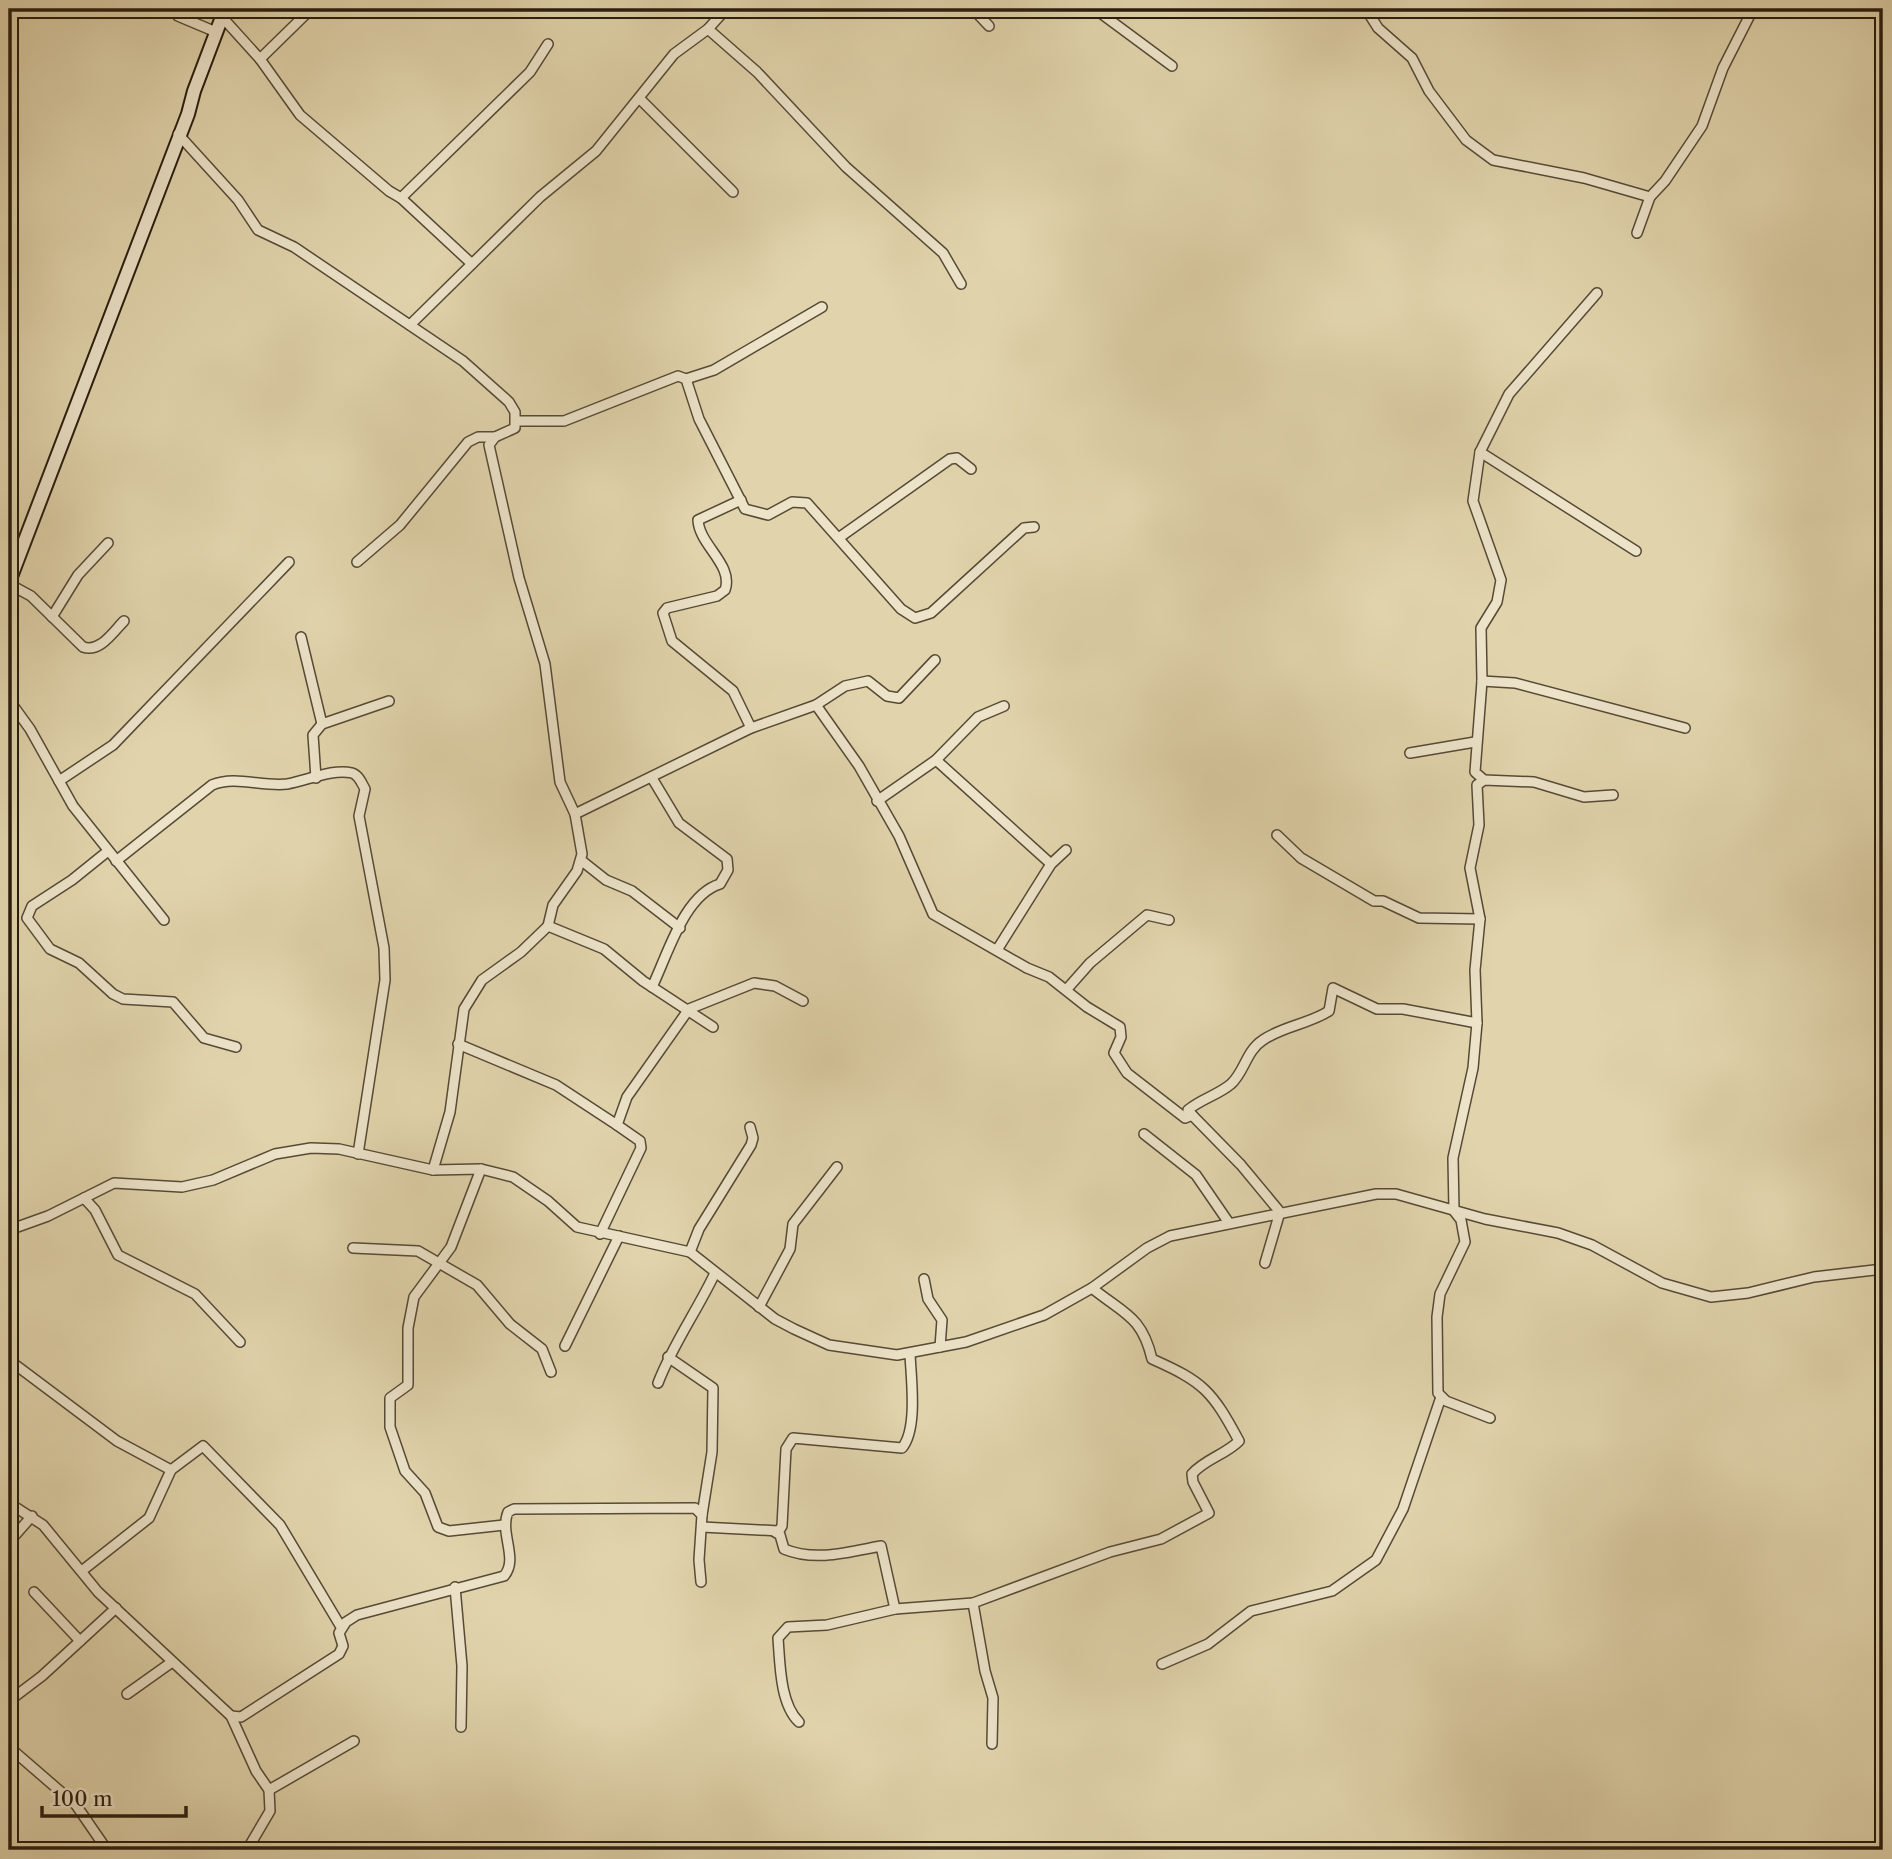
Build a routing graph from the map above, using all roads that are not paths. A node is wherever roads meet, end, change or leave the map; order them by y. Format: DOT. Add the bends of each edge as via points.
graph roads {
  1 [pos="172,9"];
  2 [pos="310,9"];
  3 [pos="726,9"];
  4 [pos="973,9"];
  5 [pos="1095,9"];
  6 [pos="1366,9"];
  7 [pos="1753,9"];
  8 [pos="223,13"];
  9 [pos="989,26"];
  10 [pos="708,29"];
  11 [pos="216,32"];
  12 [pos="548,44"];
  13 [pos="260,59"];
  14 [pos="1172,66"];
  15 [pos="640,99"];
  16 [pos="178,134"];
  17 [pos="733,192"];
  18 [pos="1650,197"];
  19 [pos="401,198"];
  20 [pos="1637,233"];
  21 [pos="472,264"];
  22 [pos="961,285"];
  23 [pos="1597,293"];
  24 [pos="822,307"];
  25 [pos="410,325"];
  26 [pos="686,379"];
  27 [pos="517,421"];
  28 [pos="495,437"];
  29 [pos="1480,452"];
  30 [pos="971,469"];
  31 [pos="741,500"];
  32 [pos="1034,527"];
  33 [pos="840,537"];
  34 [pos="107,543"];
  35 [pos="1636,551"];
  36 [pos="289,562"];
  37 [pos="356,562"];
  38 [pos="9,583"];
  39 [pos="52,617"];
  40 [pos="124,621"];
  41 [pos="301,637"];
  42 [pos="935,660"];
  43 [pos="1482,681"];
  44 [pos="9,700"];
  45 [pos="389,701"];
  46 [pos="816,705"];
  47 [pos="1004,706"];
  48 [pos="322,724"];
  49 [pos="751,728"];
  50 [pos="1685,728"];
  51 [pos="1475,741"];
  52 [pos="1410,753"];
  53 [pos="936,760"];
  54 [pos="316,778"];
  55 [pos="652,778"];
  56 [pos="1484,780"];
  57 [pos="59,781"];
  58 [pos="1613,795"];
  59 [pos="877,801"];
  60 [pos="575,814"];
  61 [pos="1277,835"];
  62 [pos="1066,850"];
  63 [pos="108,851"];
  64 [pos="116,861"];
  65 [pos="582,861"];
  66 [pos="1051,864"];
  67 [pos="1480,919"];
  68 [pos="164,920"];
  69 [pos="1169,920"];
  70 [pos="548,926"];
  71 [pos="680,928"];
  72 [pos="997,950"];
  73 [pos="652,987"];
  74 [pos="1067,989"];
  75 [pos="803,1001"];
  76 [pos="690,1009"];
  77 [pos="1477,1023"];
  78 [pos="713,1027"];
  79 [pos="458,1044"];
  80 [pos="236,1047"];
  81 [pos="1192,1115"];
  82 [pos="617,1125"];
  83 [pos="750,1127"];
  84 [pos="1144,1134"];
  85 [pos="358,1154"];
  86 [pos="837,1167"];
  87 [pos="481,1169"];
  88 [pos="433,1170"];
  89 [pos="84,1198"];
  90 [pos="1454,1211"];
  91 [pos="1279,1212"];
  92 [pos="1229,1223"];
  93 [pos="9,1230"];
  94 [pos="600,1234"];
  95 [pos="619,1236"];
  96 [pos="353,1248"];
  97 [pos="690,1252"];
  98 [pos="440,1263"];
  99 [pos="1265,1263"];
  100 [pos="1883,1269"];
  101 [pos="715,1273"];
  102 [pos="924,1279"];
  103 [pos="1092,1289"];
  104 [pos="759,1307"];
  105 [pos="240,1342"];
  106 [pos="565,1346"];
  107 [pos="940,1347"];
  108 [pos="910,1354"];
  109 [pos="668,1357"];
  110 [pos="9,1360"];
  111 [pos="551,1372"];
  112 [pos="658,1383"];
  113 [pos="1441,1397"];
  114 [pos="1490,1418"];
  115 [pos="171,1470"];
  116 [pos="9,1503"];
  117 [pos="702,1515"];
  118 [pos="32,1516"];
  119 [pos="504,1525"];
  120 [pos="702,1527"];
  121 [pos="775,1532"];
  122 [pos="9,1542"];
  123 [pos="83,1570"];
  124 [pos="701,1582"];
  125 [pos="455,1587"];
  126 [pos="34,1592"];
  127 [pos="974,1602"];
  128 [pos="116,1608"];
  129 [pos="895,1609"];
  130 [pos="343,1625"];
  131 [pos="80,1641"];
  132 [pos="172,1662"];
  133 [pos="1162,1664"];
  134 [pos="127,1694"];
  135 [pos="9,1701"];
  136 [pos="231,1716"];
  137 [pos="799,1723"];
  138 [pos="461,1727"];
  139 [pos="354,1741"];
  140 [pos="992,1744"];
  141 [pos="9,1747"];
  142 [pos="269,1790"];
  143 [pos="107,1850"];
  144 [pos="247,1850"];
  1 -- 11 [label="street"];
  2 -- 13 [label="street"];
  3 -- 10 [label="street"];
  4 -- 9 [label="street"];
  5 -- 14 [label="street"];
  6 -- 18 [label="street" via="1378,28 1412,58 1429,91 1466,140 1493,160"];
  7 -- 18 [label="street" via="1723,68 1702,126"];
  8 -- 11 [label="main road"];
  8 -- 13 [label="street"];
  10 -- 15 [label="street" via="674,54"];
  10 -- 22 [label="street" via="757,72 846,167 943,253"];
  11 -- 16 [label="main road"];
  12 -- 19 [label="street" via="530,72"];
  13 -- 19 [label="street" via="300,115"];
  15 -- 17 [label="street"];
  15 -- 21 [label="street" via="596,151 540,197"];
  16 -- 25 [label="street" via="238,200 258,230 294,247"];
  16 -- 38 [label="main road"];
  18 -- 20 [label="street"];
  19 -- 21 [label="street"];
  21 -- 25 [label="street"];
  23 -- 29 [label="street" via="1509,394"];
  24 -- 26 [label="street" via="714,370"];
  25 -- 27 [label="street" via="463,361 509,402"];
  26 -- 27 [label="street" via="678,376 564,421"];
  26 -- 31 [label="street" via="699,419"];
  27 -- 28 [label="street" via="509,432"];
  28 -- 37 [label="street" via="468,442 400,525"];
  28 -- 60 [label="street" via="489,445 519,578 545,664 560,782"];
  29 -- 35 [label="street"];
  29 -- 43 [label="street" via="1473,501 1501,580 1497,602 1481,628"];
  30 -- 33 [label="street" via="957,458 950,459"];
  31 -- 33 [label="street" via="745,509 768,514 792,502 807,503"];
  31 -- 49 [label="street" via="698,520 700,532 725,572 726,590 663,613 673,641 733,691"];
  32 -- 33 [label="street" via="1024,528 931,613 915,618 901,609"];
  34 -- 39 [label="street" via="78,575"];
  36 -- 57 [label="street" via="113,745"];
  38 -- 39 [label="street"];
  39 -- 40 [label="street" via="90,649"];
  41 -- 48 [label="street"];
  42 -- 46 [label="street" via="899,698 863,681 845,686"];
  43 -- 50 [label="street" via="1515,683"];
  43 -- 51 [label="street"];
  44 -- 57 [label="street"];
  45 -- 48 [label="street"];
  46 -- 49 [label="street"];
  46 -- 59 [label="street" via="859,766"];
  47 -- 53 [label="street" via="978,717"];
  48 -- 54 [label="street" via="313,735"];
  49 -- 55 [label="street"];
  51 -- 52 [label="street"];
  51 -- 56 [label="street" via="1475,772"];
  53 -- 59 [label="street"];
  53 -- 66 [label="street"];
  54 -- 64 [label="street" via="285,784 226,779 212,785"];
  54 -- 85 [label="street" via="352,773 366,789 359,816 384,948 385,980"];
  55 -- 60 [label="street"];
  55 -- 71 [label="street" via="679,823 727,859 728,870 720,884 706,888 689,906"];
  56 -- 58 [label="street" via="1534,782 1584,797"];
  56 -- 67 [label="street" via="1477,785 1479,825 1470,868"];
  57 -- 63 [label="street"];
  59 -- 72 [label="street" via="899,836 933,914"];
  60 -- 65 [label="street"];
  61 -- 67 [label="street" via="1301,858 1374,901 1419,918"];
  62 -- 66 [label="street"];
  63 -- 64 [label="street"];
  63 -- 80 [label="street" via="32,906 27,918 50,949 79,963 113,994 122,999 173,1002 204,1038"];
  64 -- 68 [label="street"];
  65 -- 70 [label="street" via="553,905"];
  65 -- 71 [label="street"];
  66 -- 72 [label="street"];
  67 -- 77 [label="street" via="1475,970"];
  69 -- 74 [label="street" via="1147,915 1090,962"];
  70 -- 73 [label="street" via="604,949"];
  70 -- 79 [label="street" via="482,981 464,1009"];
  71 -- 73 [label="street"];
  72 -- 74 [label="street"];
  73 -- 76 [label="street"];
  74 -- 81 [label="street" via="1120,1027 1114,1053 1127,1073 1185,1118"];
  75 -- 76 [label="street" via="775,986 754,984"];
  76 -- 78 [label="street"];
  76 -- 82 [label="street" via="628,1097"];
  77 -- 81 [label="street" via="1403,1009 1377,1009 1332,988 1329,1011 1264,1039 1249,1052 1230,1084 1188,1110"];
  77 -- 90 [label="street" via="1453,1158"];
  79 -- 82 [label="street" via="556,1085"];
  79 -- 88 [label="street" via="450,1112"];
  81 -- 91 [label="street"];
  82 -- 94 [label="street" via="640,1141 641,1148"];
  83 -- 97 [label="street" via="751,1146 699,1229"];
  84 -- 92 [label="street" via="1196,1175"];
  85 -- 88 [label="street"];
  85 -- 89 [label="street" via="339,1149 292,1150 197,1184 114,1183"];
  86 -- 104 [label="street" via="793,1224 790,1249"];
  87 -- 88 [label="street"];
  87 -- 94 [label="street" via="513,1177 577,1227"];
  87 -- 98 [label="street" via="451,1247"];
  89 -- 93 [label="street"];
  89 -- 105 [label="street" via="118,1255 195,1294"];
  90 -- 91 [label="street" via="1396,1194 1376,1194"];
  90 -- 100 [label="street" via="1567,1236 1662,1283 1711,1297"];
  90 -- 113 [label="street" via="1461,1220 1465,1242 1440,1294"];
  91 -- 92 [label="street"];
  91 -- 99 [label="street"];
  92 -- 103 [label="street" via="1170,1236"];
  94 -- 95 [label="street"];
  95 -- 97 [label="street"];
  95 -- 106 [label="street"];
  96 -- 98 [label="street" via="418,1251"];
  97 -- 101 [label="street"];
  98 -- 111 [label="street" via="482,1290 510,1324 542,1349"];
  98 -- 119 [label="street" via="419,1287 410,1308 409,1381 407,1388 389,1400 390,1427 405,1471 425,1493 438,1527 449,1531"];
  101 -- 104 [label="street"];
  101 -- 109 [label="street"];
  102 -- 107 [label="street" via="928,1299 942,1320"];
  103 -- 107 [label="street" via="1044,1315"];
  103 -- 127 [label="street" via="1136,1320 1146,1334 1152,1360 1198,1382 1216,1398 1239,1441 1192,1474 1209,1513 1161,1539 1110,1552"];
  104 -- 108 [label="street" via="829,1345"];
  107 -- 108 [label="street"];
  108 -- 121 [label="street" via="912,1401 902,1448 788,1441 782,1526"];
  109 -- 112 [label="street"];
  109 -- 117 [label="street" via="713,1388 712,1452"];
  110 -- 115 [label="street" via="117,1441"];
  113 -- 114 [label="street"];
  113 -- 133 [label="street" via="1403,1509 1376,1560 1332,1591 1251,1611 1208,1644"];
  115 -- 123 [label="street" via="149,1518"];
  115 -- 130 [label="street" via="203,1446 280,1525"];
  116 -- 118 [label="street"];
  117 -- 119 [label="street" via="689,1507 518,1508 508,1513"];
  117 -- 120 [label="street"];
  118 -- 122 [label="street"];
  118 -- 123 [label="street"];
  119 -- 125 [label="street" via="511,1562 508,1572"];
  120 -- 121 [label="street"];
  120 -- 124 [label="street"];
  121 -- 129 [label="street" via="784,1549 794,1553 825,1556 880,1546"];
  123 -- 128 [label="street"];
  125 -- 130 [label="street" via="387,1604"];
  125 -- 138 [label="street" via="462,1666"];
  126 -- 131 [label="street"];
  127 -- 129 [label="street"];
  127 -- 140 [label="street" via="993,1699"];
  128 -- 131 [label="street"];
  128 -- 132 [label="street"];
  129 -- 137 [label="street" via="828,1625 788,1627 778,1638 783,1686 790,1714"];
  130 -- 136 [label="street" via="339,1654 242,1717"];
  131 -- 135 [label="street"];
  132 -- 134 [label="street"];
  132 -- 136 [label="street"];
  136 -- 142 [label="street"];
  139 -- 142 [label="street"];
  141 -- 143 [label="street" via="76,1805"];
  142 -- 144 [label="street" via="270,1811"];
}
